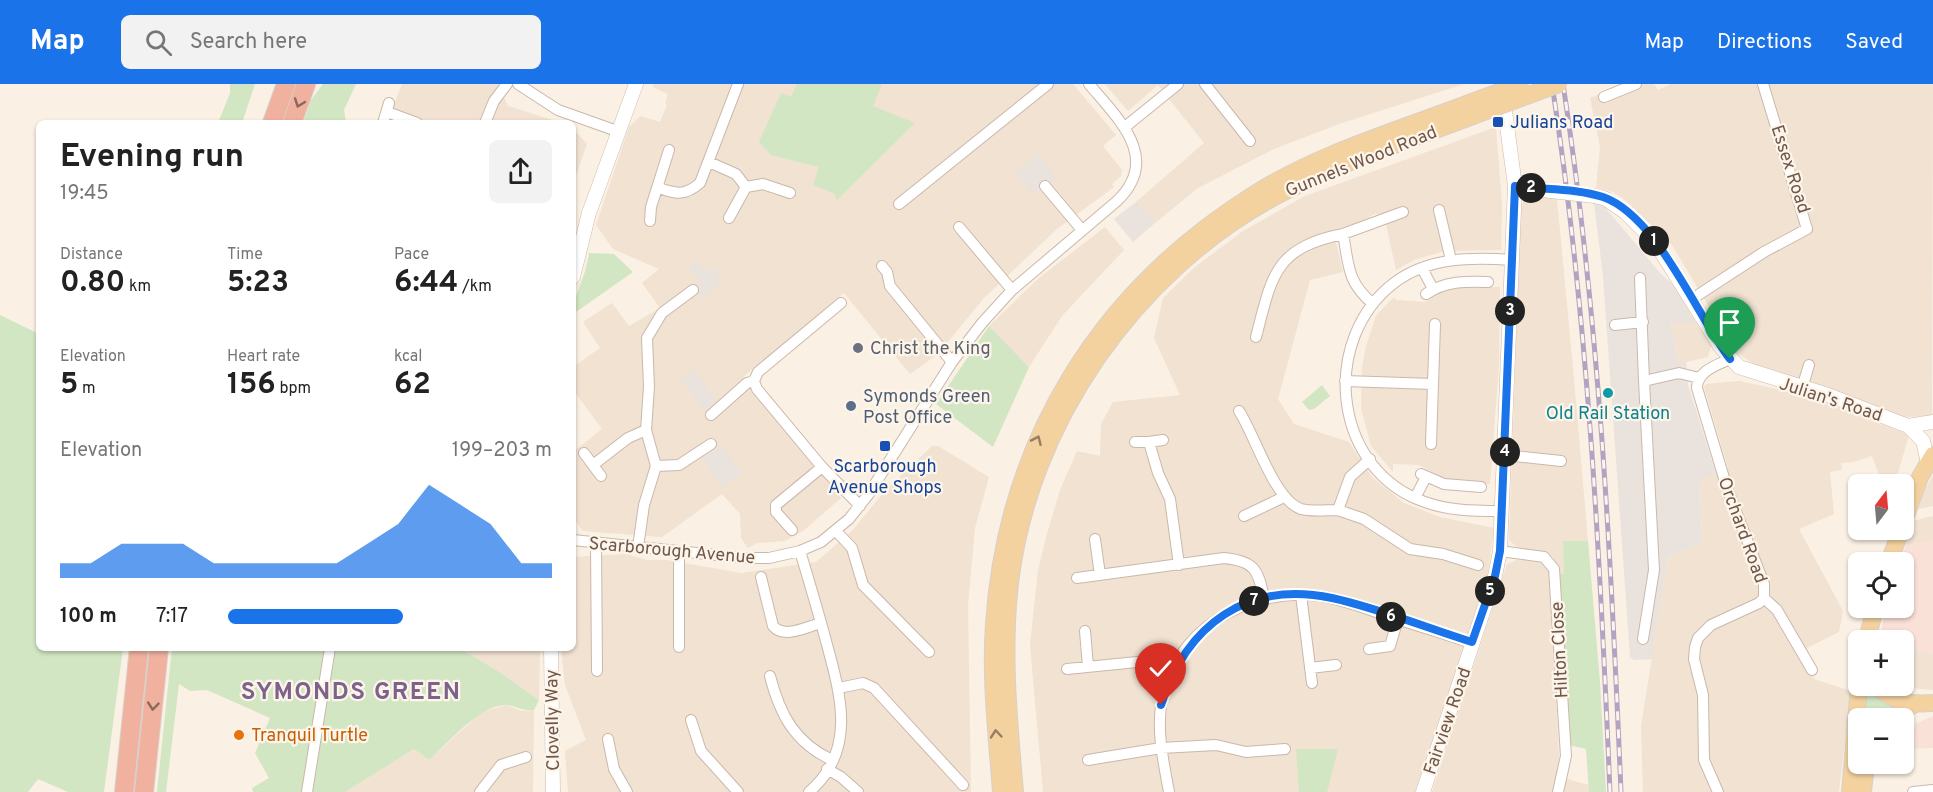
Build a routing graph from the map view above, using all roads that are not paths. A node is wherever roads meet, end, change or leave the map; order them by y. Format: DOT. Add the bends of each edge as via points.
graph roads {
  1 [pos="286,84"];
  2 [pos="306,84"];
  3 [pos="507,84"];
  4 [pos="518,84"];
  5 [pos="636,84"];
  6 [pos="1048,84"];
  7 [pos="1089,84"];
  8 [pos="1178,84"];
  9 [pos="1205,84"];
  10 [pos="1502,84"];
  11 [pos="1521,84"];
  12 [pos="1559,84"];
  13 [pos="1636,84"];
  14 [pos="1763,84"];
  15 [pos="735,85"];
  16 [pos="1604,97"];
  17 [pos="1471,110"];
  18 [pos="386,113"];
  19 [pos="273,120"];
  20 [pos="293,120"];
  21 [pos="408,120"];
  22 [pos="486,120"];
  23 [pos="1125,127"];
  24 [pos="617,131"];
  25 [pos="1250,141"];
  26 [pos="669,150"];
  27 [pos="709,162"];
  28 [pos="1045,186"];
  29 [pos="1515,186"];
  30 [pos="746,187"];
  31 [pos="659,188"];
  32 [pos="790,193"];
  33 [pos="899,204"];
  34 [pos="1440,210"];
  35 [pos="1403,212"];
  36 [pos="729,218"];
  37 [pos="650,221"];
  38 [pos="959,227"];
  39 [pos="1082,230"];
  40 [pos="1343,234"];
  41 [pos="1451,260"];
  42 [pos="1512,260"];
  43 [pos="576,265"];
  44 [pos="882,266"];
  45 [pos="1422,268"];
  46 [pos="1640,279"];
  47 [pos="1488,282"];
  48 [pos="693,290"];
  49 [pos="1012,290"];
  50 [pos="1692,299"];
  51 [pos="841,303"];
  52 [pos="1373,304"];
  53 [pos="1643,322"];
  54 [pos="1435,324"];
  55 [pos="1615,325"];
  56 [pos="1256,337"];
  57 [pos="1730,359"];
  58 [pos="952,362"];
  59 [pos="1809,365"];
  60 [pos="1699,378"];
  61 [pos="754,381"];
  62 [pos="1345,381"];
  63 [pos="1644,381"];
  64 [pos="1433,384"];
  65 [pos="1802,388"];
  66 [pos="1239,411"];
  67 [pos="711,415"];
  68 [pos="1933,422"];
  69 [pos="1908,426"];
  70 [pos="646,430"];
  71 [pos="1163,440"];
  72 [pos="1136,442"];
  73 [pos="1149,442"];
  74 [pos="711,444"];
  75 [pos="1431,444"];
  76 [pos="584,453"];
  77 [pos="1505,455"];
  78 [pos="1370,459"];
  79 [pos="1930,459"];
  80 [pos="1561,461"];
  81 [pos="593,465"];
  82 [pos="656,466"];
  83 [pos="822,467"];
  84 [pos="601,476"];
  85 [pos="1481,488"];
  86 [pos="1284,497"];
  87 [pos="1914,497"];
  88 [pos="1415,498"];
  89 [pos="860,506"];
  90 [pos="1338,510"];
  91 [pos="1502,511"];
  92 [pos="1244,516"];
  93 [pos="792,530"];
  94 [pos="836,531"];
  95 [pos="1095,539"];
  96 [pos="576,541"];
  97 [pos="596,544"];
  98 [pos="638,547"];
  99 [pos="801,551"];
  100 [pos="1500,551"];
  101 [pos="679,553"];
  102 [pos="1179,565"];
  103 [pos="1478,565"];
  104 [pos="1100,575"];
  105 [pos="761,577"];
  106 [pos="1077,578"];
  107 [pos="1301,595"];
  108 [pos="1264,598"];
  109 [pos="1764,598"];
  110 [pos="1398,619"];
  111 [pos="821,624"];
  112 [pos="1085,631"];
  113 [pos="1643,639"];
  114 [pos="1472,642"];
  115 [pos="1390,646"];
  116 [pos="680,647"];
  117 [pos="1370,649"];
  118 [pos="139,651"];
  119 [pos="159,651"];
  120 [pos="330,651"];
  121 [pos="551,651"];
  122 [pos="929,652"];
  123 [pos="1395,658"];
  124 [pos="1336,665"];
  125 [pos="1088,666"];
  126 [pos="1310,668"];
  127 [pos="1067,669"];
  128 [pos="1174,670"];
  129 [pos="1812,670"];
  130 [pos="597,671"];
  131 [pos="770,676"];
  132 [pos="1312,683"];
  133 [pos="839,688"];
  134 [pos="1858,696"];
  135 [pos="1887,696"];
  136 [pos="1933,703"];
  137 [pos="1912,705"];
  138 [pos="1907,708"];
  139 [pos="691,720"];
  140 [pos="608,739"];
  141 [pos="1161,748"];
  142 [pos="1285,749"];
  143 [pos="526,757"];
  144 [pos="1088,760"];
  145 [pos="829,764"];
  146 [pos="1865,774"];
  147 [pos="963,785"];
  148 [pos="1933,790"];
  149 [pos="124,792"];
  150 [pos="144,792"];
  151 [pos="307,792"];
  152 [pos="480,792"];
  153 [pos="553,792"];
  154 [pos="627,792"];
  155 [pos="738,792"];
  156 [pos="809,792"];
  157 [pos="858,792"];
  158 [pos="1001,792"];
  159 [pos="1015,792"];
  160 [pos="1169,792"];
  161 [pos="1424,792"];
  162 [pos="1558,792"];
  163 [pos="1719,792"];
  164 [pos="1850,792"];
  165 [pos="1863,792"];
  166 [pos="1913,792"];
  1 -- 19 [label="highway"];
  2 -- 20 [label="highway, one-way"];
  3 -- 22 [label="street"];
  4 -- 24 [label="street" via="558,110"];
  5 -- 24 [label="street"];
  6 -- 33 [label="street"];
  7 -- 23 [label="street, Scarborough Avenue"];
  8 -- 23 [label="street"];
  9 -- 25 [label="street"];
  10 -- 29 [label="street, Fairview Road"];
  11 -- 17 [label="main road, Gunnels Wood Road, bridge"];
  12 -- 17 [label="main road, Gunnels Wood Road, bridge"];
  13 -- 16 [label="street"];
  14 -- 50 [label="street, Essex Road" via="1807,229"];
  15 -- 27 [label="street"];
  158 -- 17 [label="main road, Gunnels Wood Road, one-way" via="993,626 1003,550 1037,439 1084,354 1105,324 1179,249 1254,194 1337,154"];
  17 -- 159 [label="main road, Gunnels Wood Road" via="1321,174 1246,214 1177,265 1136,307 1090,370 1067,409 1034,482 1010,582 1006,682"];
  18 -- 21 [label="street"];
  23 -- 39 [label="street, Scarborough Avenue" via="1137,157 1131,184"];
  24 -- 43 [label="street"];
  26 -- 31 [label="street"];
  27 -- 30 [label="street" via="736,174"];
  27 -- 31 [label="street" via="700,183 686,193"];
  28 -- 39 [label="street"];
  29 -- 42 [label="street, Fairview Road"];
  29 -- 50 [label="street, Julian's Road, bridge" via="1595,196 1612,202 1641,226"];
  30 -- 32 [label="street" via="763,184"];
  30 -- 36 [label="street"];
  31 -- 37 [label="street"];
  34 -- 41 [label="street"];
  35 -- 40 [label="street"];
  38 -- 49 [label="street"];
  39 -- 49 [label="street, Scarborough Avenue"];
  40 -- 52 [label="street" via="1353,283"];
  40 -- 56 [label="street" via="1306,244 1282,264 1271,280"];
  41 -- 42 [label="street"];
  41 -- 45 [label="street"];
  42 -- 77 [label="street, Fairview Road"];
  44 -- 58 [label="street" via="890,286"];
  45 -- 47 [label="street" via="1430,291 1461,281"];
  45 -- 52 [label="street" via="1394,283"];
  46 -- 53 [label="street"];
  48 -- 70 [label="street" via="662,313 647,338"];
  49 -- 58 [label="street, Scarborough Avenue"];
  50 -- 57 [label="street, Julian's Road"];
  51 -- 61 [label="street" via="758,372"];
  52 -- 62 [label="street" via="1349,348"];
  53 -- 55 [label="street"];
  53 -- 63 [label="street"];
  54 -- 64 [label="street"];
  57 -- 60 [label="street"];
  57 -- 65 [label="street, Julian's Road" via="1752,373"];
  58 -- 89 [label="street, Scarborough Avenue"];
  59 -- 65 [label="street"];
  60 -- 63 [label="street" via="1679,373"];
  60 -- 109 [label="street, Orchard Road" via="1696,388 1724,478 1764,584"];
  61 -- 67 [label="street" via="747,382"];
  61 -- 83 [label="street"];
  62 -- 64 [label="street"];
  62 -- 78 [label="street" via="1348,414"];
  63 -- 113 [label="street" via="1654,570"];
  64 -- 75 [label="street"];
  65 -- 69 [label="street, Julian's Road"];
  66 -- 86 [label="street"];
  68 -- 69 [label="street, Julian's Road"];
  69 -- 79 [label="street" via="1923,441"];
  70 -- 81 [label="street" via="628,438"];
  70 -- 82 [label="street"];
  71 -- 73 [label="street"];
  72 -- 73 [label="street"];
  73 -- 102 [label="street" via="1170,499"];
  74 -- 82 [label="street" via="679,465"];
  76 -- 81 [label="street"];
  77 -- 80 [label="street"];
  77 -- 91 [label="street, Fairview Road"];
  78 -- 88 [label="street" via="1390,481"];
  78 -- 90 [label="street" via="1347,481"];
  79 -- 87 [label="main road"];
  81 -- 84 [label="street"];
  82 -- 98 [label="street" via="644,505"];
  83 -- 89 [label="street"];
  83 -- 93 [label="street" via="776,505 776,512"];
  85 -- 88 [label="street" via="1444,484 1424,476"];
  86 -- 90 [label="street" via="1302,509"];
  86 -- 92 [label="street"];
  88 -- 91 [label="street" via="1458,510"];
  89 -- 94 [label="street, Scarborough Avenue"];
  90 -- 103 [label="street" via="1364,519 1410,549"];
  91 -- 100 [label="street, Fairview Road"];
  94 -- 99 [label="street, Scarborough Avenue"];
  94 -- 122 [label="street" via="852,548 863,585"];
  95 -- 104 [label="street"];
  96 -- 97 [label="street, Scarborough Avenue"];
  97 -- 98 [label="street, Scarborough Avenue"];
  97 -- 130 [label="street"];
  98 -- 101 [label="street, Scarborough Avenue"];
  99 -- 101 [label="street, Scarborough Avenue" via="769,558"];
  99 -- 111 [label="street"];
  100 -- 114 [label="street, Fairview Road"];
  100 -- 162 [label="street, Hilton Close" via="1544,556 1554,569 1566,756"];
  101 -- 116 [label="street"];
  102 -- 104 [label="street"];
  102 -- 108 [label="street" via="1224,558 1244,560 1254,568"];
  104 -- 106 [label="street"];
  105 -- 111 [label="street" via="777,631 786,633"];
  107 -- 108 [label="street"];
  107 -- 110 [label="street" via="1333,598"];
  107 -- 126 [label="street"];
  108 -- 128 [label="street" via="1219,617 1198,636"];
  109 -- 129 [label="street, Orchard Road" via="1777,610"];
  109 -- 163 [label="street" via="1711,625 1695,647 1703,695 1704,760"];
  110 -- 114 [label="street"];
  110 -- 115 [label="street"];
  111 -- 133 [label="street"];
  112 -- 125 [label="street"];
  114 -- 161 [label="street, Fairview Road"];
  115 -- 117 [label="street"];
  115 -- 123 [label="street"];
  118 -- 149 [label="highway"];
  119 -- 150 [label="highway, one-way"];
  120 -- 151 [label="street"];
  121 -- 153 [label="street, Clovelly Way"];
  124 -- 126 [label="street"];
  125 -- 127 [label="street"];
  125 -- 128 [label="street" via="1147,661"];
  126 -- 132 [label="street"];
  128 -- 141 [label="street" via="1161,705"];
  131 -- 145 [label="street" via="784,719"];
  133 -- 145 [label="street" via="843,720"];
  133 -- 147 [label="street" via="863,683 874,688"];
  134 -- 164 [label="main road"];
  135 -- 137 [label="main road"];
  136 -- 137 [label="main road"];
  137 -- 138 [label="main road"];
  139 -- 155 [label="street" via="701,751"];
  140 -- 154 [label="street" via="614,769"];
  141 -- 142 [label="street" via="1223,745 1246,752"];
  141 -- 144 [label="street"];
  141 -- 160 [label="street"];
  143 -- 152 [label="street" via="501,765"];
  145 -- 156 [label="street"];
  145 -- 157 [label="street"];
  146 -- 165 [label="main road"];
  148 -- 166 [label="street"];
}
